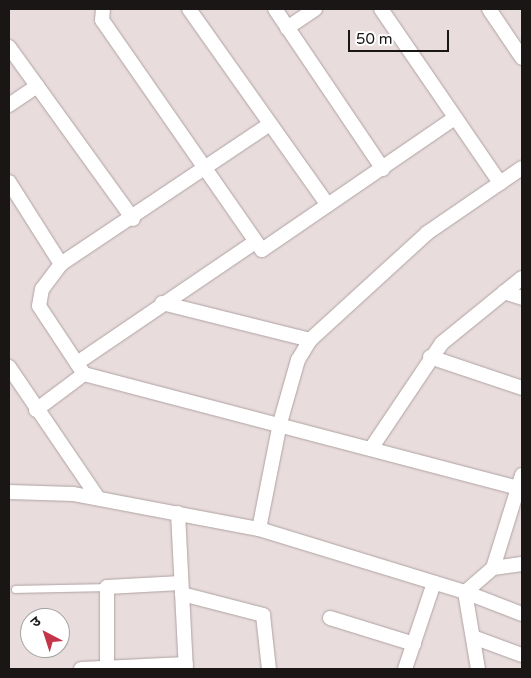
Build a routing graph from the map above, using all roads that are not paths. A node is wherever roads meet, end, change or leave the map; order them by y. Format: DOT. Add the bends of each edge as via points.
graph roads {
  1 [pos="102,9"];
  2 [pos="190,9"];
  3 [pos="275,9"];
  4 [pos="315,9"];
  5 [pos="381,9"];
  6 [pos="489,9"];
  7 [pos="287,28"];
  8 [pos="9,47"];
  9 [pos="522,58"];
  10 [pos="37,86"];
  11 [pos="9,105"];
  12 [pos="455,118"];
  13 [pos="270,124"];
  14 [pos="522,168"];
  15 [pos="208,170"];
  16 [pos="383,170"];
  17 [pos="9,182"];
  18 [pos="500,183"];
  19 [pos="328,205"];
  20 [pos="133,219"];
  21 [pos="255,242"];
  22 [pos="62,264"];
  23 [pos="522,278"];
  24 [pos="504,292"];
  25 [pos="522,298"];
  26 [pos="162,303"];
  27 [pos="310,340"];
  28 [pos="430,357"];
  29 [pos="9,367"];
  30 [pos="80,369"];
  31 [pos="522,388"];
  32 [pos="36,410"];
  33 [pos="280,423"];
  34 [pos="372,447"];
  35 [pos="520,482"];
  36 [pos="9,492"];
  37 [pos="98,498"];
  38 [pos="178,513"];
  39 [pos="259,529"];
  40 [pos="522,564"];
  41 [pos="493,568"];
  42 [pos="434,583"];
  43 [pos="107,588"];
  44 [pos="15,589"];
  45 [pos="182,589"];
  46 [pos="465,592"];
  47 [pos="522,614"];
  48 [pos="330,618"];
  49 [pos="473,637"];
  50 [pos="414,644"];
  51 [pos="522,655"];
  52 [pos="186,666"];
  53 [pos="107,668"];
  54 [pos="81,669"];
  55 [pos="269,669"];
  56 [pos="405,669"];
  57 [pos="478,669"];
  1 -- 15 [label="street" via="102,20"];
  2 -- 13 [label="street"];
  3 -- 7 [label="street"];
  4 -- 7 [label="street"];
  5 -- 12 [label="street"];
  6 -- 9 [label="street"];
  7 -- 16 [label="street"];
  8 -- 10 [label="street"];
  10 -- 11 [label="street"];
  10 -- 20 [label="street"];
  12 -- 16 [label="street"];
  12 -- 18 [label="street"];
  13 -- 15 [label="street"];
  13 -- 19 [label="street"];
  14 -- 18 [label="street"];
  15 -- 20 [label="street"];
  15 -- 21 [label="street"];
  16 -- 19 [label="street"];
  17 -- 22 [label="street"];
  18 -- 27 [label="street" via="427,233"];
  19 -- 21 [label="street" via="266,250"];
  20 -- 22 [label="street"];
  21 -- 26 [label="street"];
  22 -- 30 [label="street" via="42,289 39,306"];
  23 -- 24 [label="street"];
  24 -- 25 [label="street"];
  24 -- 28 [label="street"];
  26 -- 27 [label="street"];
  26 -- 30 [label="street"];
  27 -- 33 [label="street" via="298,360"];
  28 -- 31 [label="street"];
  28 -- 34 [label="street"];
  29 -- 32 [label="street"];
  30 -- 32 [label="street"];
  30 -- 33 [label="street"];
  32 -- 37 [label="street"];
  33 -- 34 [label="street"];
  33 -- 39 [label="street"];
  34 -- 35 [label="street"];
  35 -- 41 [label="street"];
  36 -- 37 [label="street"];
  37 -- 38 [label="street"];
  38 -- 39 [label="street"];
  38 -- 45 [label="street"];
  39 -- 42 [label="street"];
  40 -- 41 [label="street"];
  41 -- 46 [label="street"];
  42 -- 46 [label="street"];
  42 -- 50 [label="street"];
  43 -- 44 [label="lane"];
  43 -- 45 [label="street"];
  43 -- 53 [label="street"];
  45 -- 52 [label="street"];
  45 -- 55 [label="street" via="263,615"];
  46 -- 47 [label="street"];
  46 -- 49 [label="street"];
  48 -- 50 [label="street"];
  49 -- 51 [label="street"];
  49 -- 57 [label="street"];
  50 -- 56 [label="street"];
  52 -- 53 [label="street"];
  53 -- 54 [label="street"];
}
